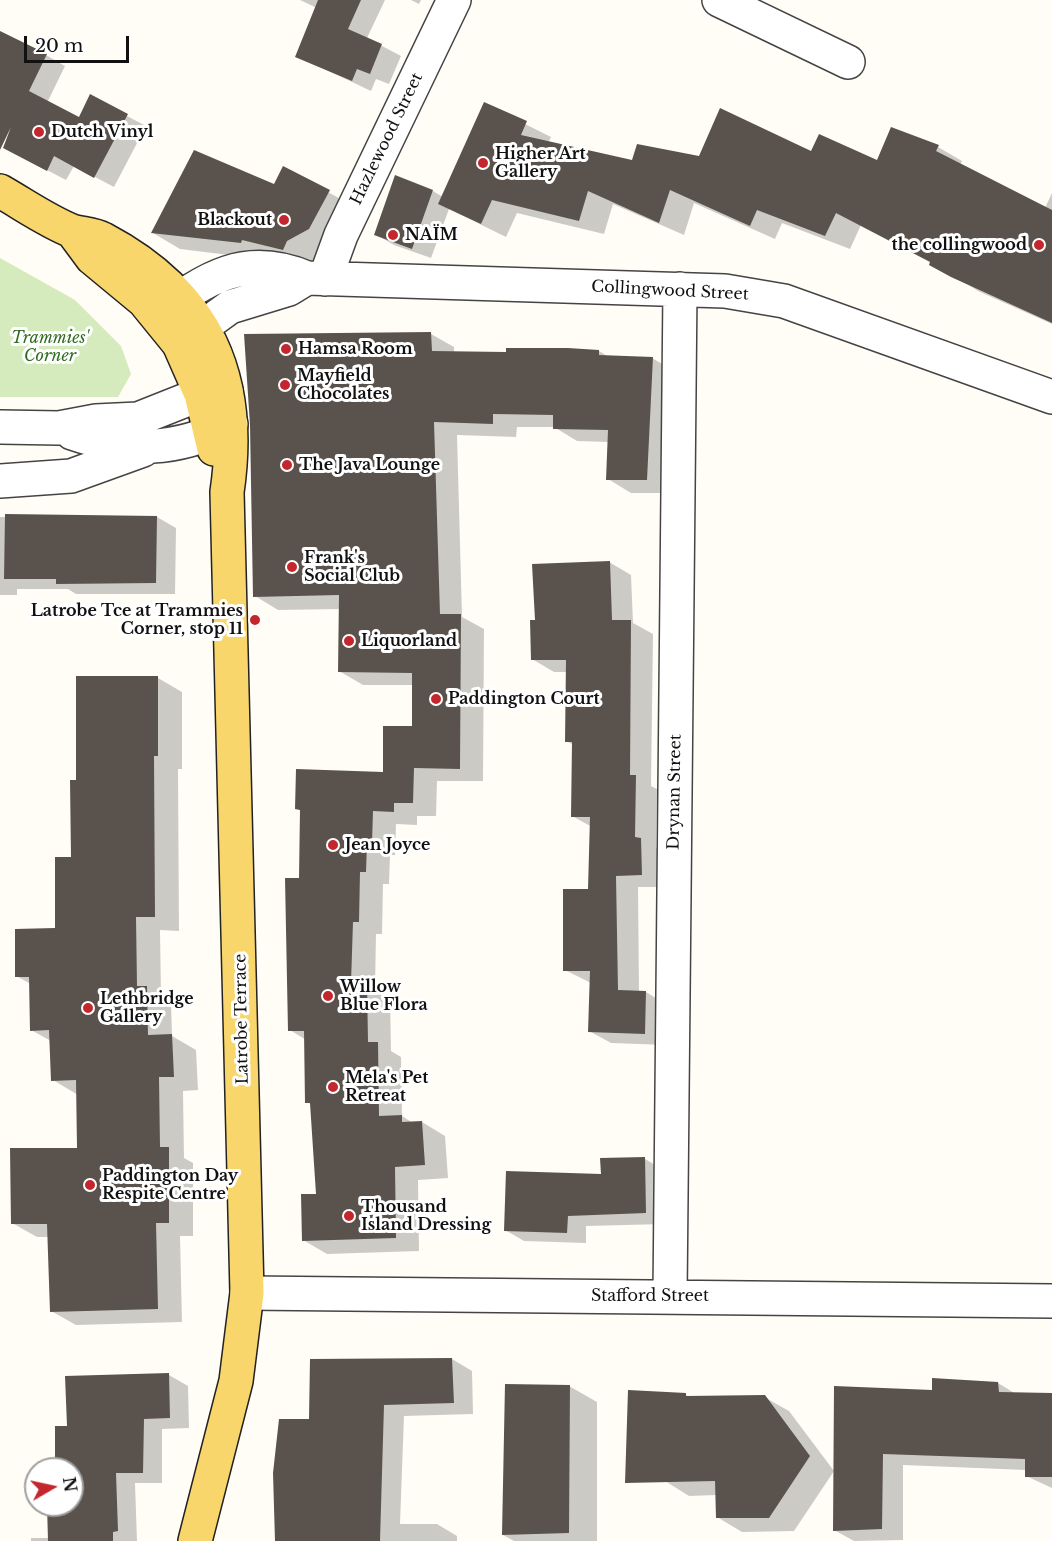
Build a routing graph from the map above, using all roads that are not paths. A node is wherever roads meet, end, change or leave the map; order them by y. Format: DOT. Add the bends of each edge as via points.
graph roads {
  1 [pos="454,0"];
  2 [pos="718,0"];
  3 [pos="848,62"];
  4 [pos="0,191"];
  5 [pos="316,279"];
  6 [pos="680,289"];
  7 [pos="169,306"];
  8 [pos="190,335"];
  9 [pos="214,393"];
  10 [pos="1052,397"];
  11 [pos="0,427"];
  12 [pos="59,428"];
  13 [pos="221,429"];
  14 [pos="147,448"];
  15 [pos="0,481"];
  16 [pos="247,1293"];
  17 [pos="670,1295"];
  18 [pos="1052,1301"];
  19 [pos="195,1541"];
  1 -- 5 [label="street, Hazlewood Street"];
  2 -- 3 [label="street"];
  4 -- 7 [label="main road, Latrobe Terrace" via="72,231 101,238 153,272"];
  5 -- 6 [label="street, Collingwood Street"];
  5 -- 7 [label="street, Collingwood Street" via="288,270 231,271 213,276"];
  5 -- 8 [label="street" via="230,307"];
  6 -- 10 [label="street, Collingwood Street" via="735,292 784,302"];
  6 -- 17 [label="street, Drynan Street"];
  7 -- 8 [label="main road, Latrobe Terrace"];
  8 -- 9 [label="main road, Latrobe Terrace" via="219,361"];
  9 -- 12 [label="street" via="152,415"];
  9 -- 13 [label="main road, Latrobe Terrace"];
  11 -- 12 [label="street"];
  12 -- 14 [label="street" via="97,441"];
  13 -- 14 [label="street" via="177,444"];
  13 -- 16 [label="main road, Latrobe Terrace" via="217,469 227,492"];
  14 -- 15 [label="street" via="71,476"];
  16 -- 17 [label="street, Stafford Street"];
  16 -- 19 [label="main road, Latrobe Terrace" via="236,1382"];
  17 -- 18 [label="street, Stafford Street"];
}
